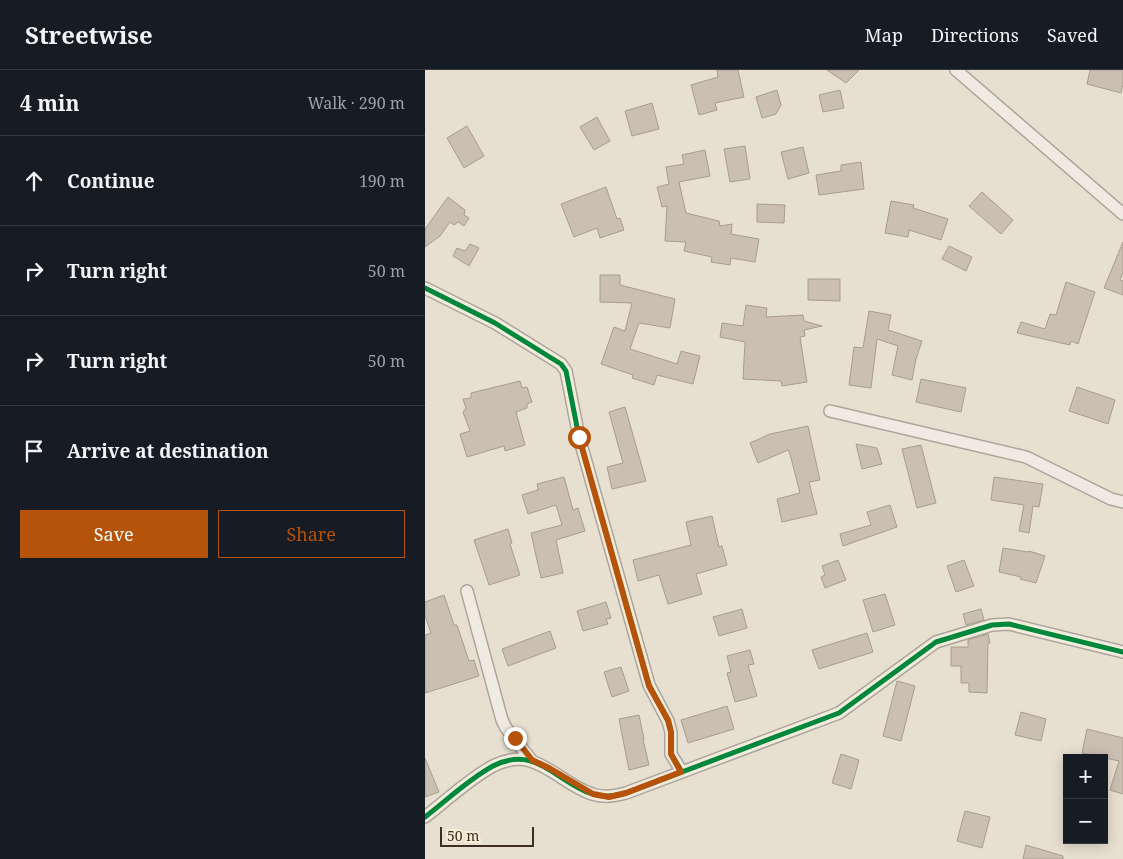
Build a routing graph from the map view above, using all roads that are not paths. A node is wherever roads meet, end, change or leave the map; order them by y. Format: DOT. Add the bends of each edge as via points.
graph roads {
  1 [pos="956,70"];
  2 [pos="1123,214"];
  3 [pos="425,288"];
  4 [pos="830,411"];
  5 [pos="1123,502"];
  6 [pos="467,591"];
  7 [pos="1123,652"];
  8 [pos="532,760"];
  9 [pos="681,772"];
  10 [pos="425,817"];
  1 -- 2 [label="street"];
  3 -- 9 [label="street" via="495,323 561,364 566,371 579,437 649,686 668,720 671,754"];
  4 -- 5 [label="street" via="1026,457"];
  6 -- 8 [label="street" via="502,720"];
  7 -- 9 [label="street" via="1009,624 992,624 936,642 839,713"];
  8 -- 9 [label="street" via="593,794 609,797"];
  8 -- 10 [label="street" via="512,760 494,766"];
}
